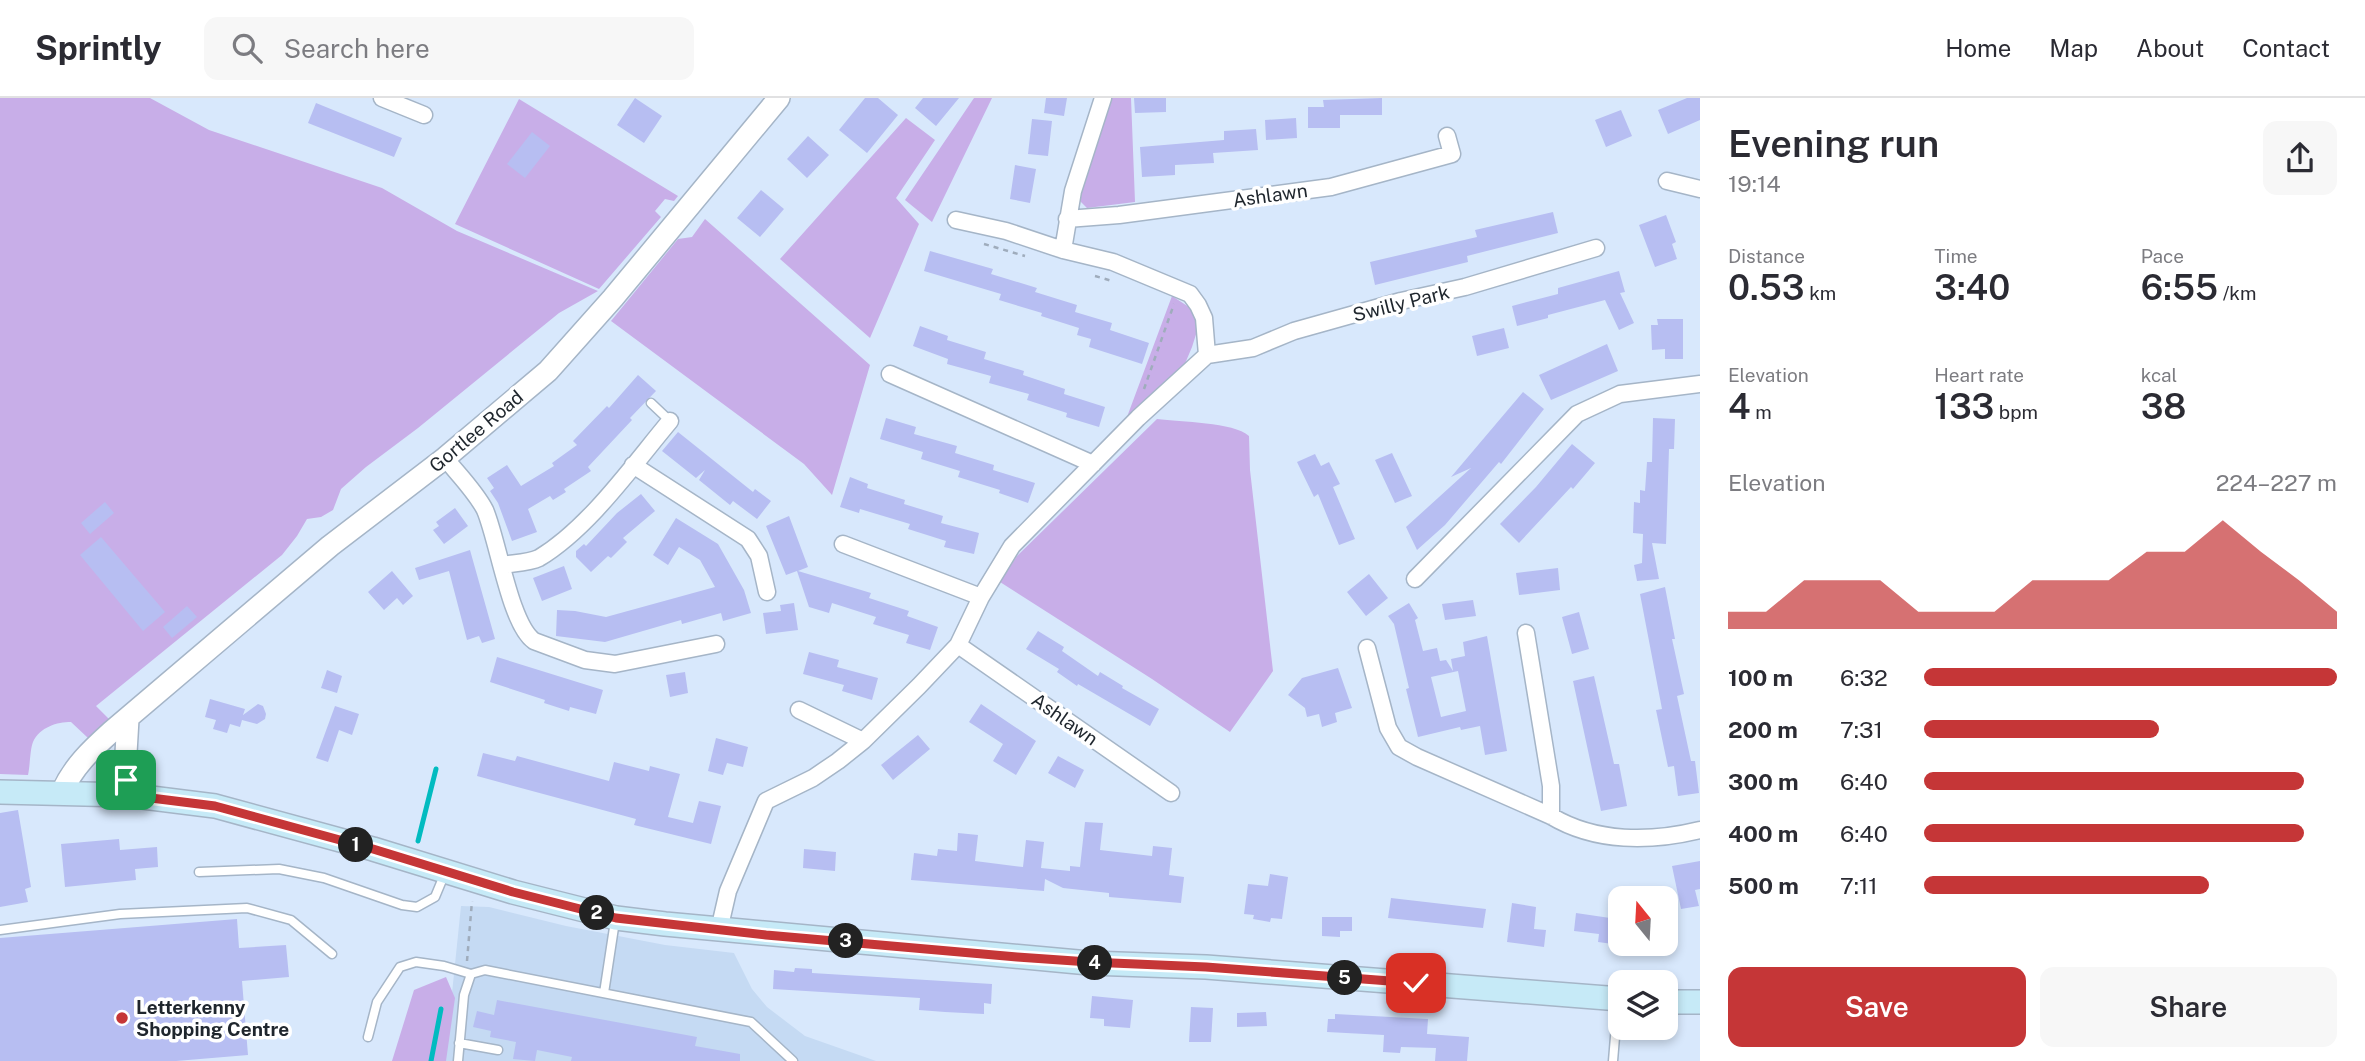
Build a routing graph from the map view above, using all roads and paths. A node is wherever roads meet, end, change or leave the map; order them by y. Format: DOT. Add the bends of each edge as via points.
graph roads {
  1 [pos="382,98"];
  2 [pos="779,98"];
  3 [pos="1103,98"];
  4 [pos="424,115"];
  5 [pos="1447,136"];
  6 [pos="1667,181"];
  7 [pos="1700,189"];
  8 [pos="1067,219"];
  9 [pos="956,220"];
  10 [pos="980,243"];
  11 [pos="1596,247"];
  12 [pos="1063,250"];
  13 [pos="1028,257"];
  14 [pos="1090,275"];
  15 [pos="1112,281"];
  16 [pos="1165,300"];
  17 [pos="1207,355"];
  18 [pos="890,374"];
  19 [pos="1700,384"];
  20 [pos="1143,394"];
  21 [pos="651,403"];
  22 [pos="670,421"];
  23 [pos="445,458"];
  24 [pos="1093,464"];
  25 [pos="633,465"];
  26 [pos="843,544"];
  27 [pos="502,565"];
  28 [pos="1415,579"];
  29 [pos="767,592"];
  30 [pos="981,597"];
  31 [pos="1526,633"];
  32 [pos="716,644"];
  33 [pos="958,645"];
  34 [pos="1367,648"];
  35 [pos="799,710"];
  36 [pos="128,719"];
  37 [pos="863,741"];
  38 [pos="0,792"];
  39 [pos="62,792"];
  40 [pos="1171,793"];
  41 [pos="127,795"];
  42 [pos="1551,816"];
  43 [pos="1700,830"];
  44 [pos="199,872"];
  45 [pos="445,872"];
  46 [pos="479,882"];
  47 [pos="616,918"];
  48 [pos="0,930"];
  49 [pos="719,930"];
  50 [pos="332,954"];
  51 [pos="471,974"];
  52 [pos="604,993"];
  53 [pos="1608,998"];
  54 [pos="1678,1002"];
  55 [pos="1700,1002"];
  56 [pos="368,1037"];
  57 [pos="1615,1040"];
  58 [pos="459,1043"];
  59 [pos="498,1051"];
  60 [pos="458,1061"];
  61 [pos="793,1061"];
  62 [pos="1613,1061"];
  1 -- 4 [label="street"];
  2 -- 23 [label="street, Gortlee Road" via="548,371"];
  3 -- 8 [label="street"];
  5 -- 8 [label="street, Ashlawn" via="1452,154 1331,187"];
  6 -- 7 [label="street"];
  8 -- 12 [label="street"];
  9 -- 12 [label="street"];
  10 -- 13 [label="path"];
  11 -- 17 [label="street, Swilly Park" via="1294,331 1253,348"];
  12 -- 17 [label="street" via="1112,262 1190,294 1203,318"];
  14 -- 15 [label="path"];
  16 -- 20 [label="path" via="1175,304"];
  17 -- 24 [label="street"];
  18 -- 24 [label="street"];
  19 -- 28 [label="street" via="1620,394 1577,414"];
  21 -- 22 [label="lane"];
  22 -- 25 [label="street"];
  23 -- 27 [label="street" via="482,505"];
  23 -- 36 [label="street, Gortlee Road" via="330,546"];
  24 -- 30 [label="street" via="1012,546"];
  25 -- 27 [label="street" via="568,536 536,559"];
  25 -- 29 [label="street" via="748,539 759,556"];
  26 -- 30 [label="street"];
  27 -- 32 [label="street" via="527,636 585,660 615,664"];
  30 -- 33 [label="street"];
  31 -- 42 [label="street"];
  33 -- 37 [label="street"];
  33 -- 40 [label="street, Ashlawn"];
  34 -- 42 [label="street" via="1388,728 1399,747"];
  35 -- 37 [label="street"];
  36 -- 39 [label="street, Gortlee Road" via="80,762"];
  36 -- 41 [label="street"];
  37 -- 49 [label="street" via="813,778 766,801 728,891"];
  38 -- 39 [label="main road"];
  39 -- 41 [label="main road"];
  41 -- 45 [label="main road" via="215,806"];
  42 -- 43 [label="street" via="1567,826 1600,835 1676,835"];
  44 -- 45 [label="lane" via="278,869 417,907 435,897"];
  45 -- 46 [label="main road"];
  46 -- 47 [label="main road"];
  46 -- 51 [label="path" via="472,901 467,960"];
  47 -- 49 [label="main road"];
  47 -- 52 [label="lane"];
  48 -- 50 [label="lane" via="120,914 247,908 291,920"];
  49 -- 53 [label="main road" via="1089,962"];
  51 -- 52 [label="lane" via="485,970"];
  51 -- 56 [label="lane" via="416,962 400,967 377,1002"];
  51 -- 58 [label="lane"];
  52 -- 61 [label="lane" via="751,1022"];
  54 -- 55 [label="main road"];
  57 -- 62 [label="lane"];
  58 -- 59 [label="lane"];
  58 -- 60 [label="lane"];
}
